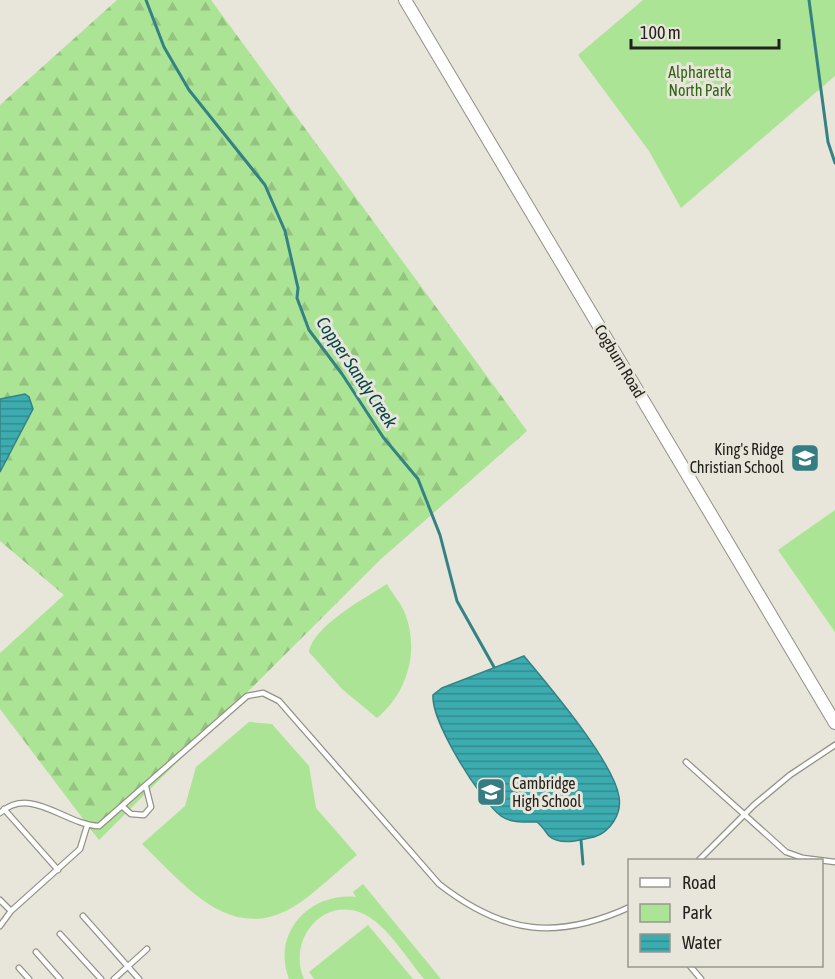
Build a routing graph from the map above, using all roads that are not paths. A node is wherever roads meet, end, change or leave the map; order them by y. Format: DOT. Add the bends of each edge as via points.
graph roads {
  1 [pos="405,0"];
  2 [pos="835,723"];
  3 [pos="835,745"];
  4 [pos="686,762"];
  5 [pos="146,787"];
  6 [pos="123,807"];
  7 [pos="2,811"];
  8 [pos="744,814"];
  9 [pos="87,826"];
  10 [pos="701,859"];
  11 [pos="811,859"];
  12 [pos="58,870"];
  13 [pos="0,900"];
  14 [pos="628,908"];
  15 [pos="11,911"];
  16 [pos="83,916"];
  17 [pos="0,926"];
  18 [pos="60,934"];
  19 [pos="147,949"];
  20 [pos="36,952"];
  21 [pos="128,967"];
  22 [pos="691,967"];
  23 [pos="19,968"];
  24 [pos="29,979"];
  25 [pos="60,979"];
  26 [pos="101,979"];
  27 [pos="114,979"];
  28 [pos="139,979"];
  29 [pos="701,979"];
  1 -- 2 [label="street, Cogburn Road"];
  3 -- 8 [label="lane" via="790,775"];
  4 -- 8 [label="lane"];
  5 -- 6 [label="lane"];
  5 -- 6 [label="lane" via="151,807 144,815 131,814"];
  5 -- 14 [label="lane" via="247,696 263,693 279,701 439,884 467,906 500,921 538,928 565,928 599,921"];
  6 -- 9 [label="lane" via="99,826"];
  7 -- 9 [label="lane" via="18,801 32,802"];
  7 -- 12 [label="lane"];
  8 -- 10 [label="lane"];
  8 -- 11 [label="lane" via="786,852"];
  9 -- 12 [label="lane" via="80,849"];
  12 -- 15 [label="lane"];
  13 -- 15 [label="lane"];
  15 -- 17 [label="lane"];
  16 -- 21 [label="lane"];
  18 -- 26 [label="lane"];
  19 -- 21 [label="lane"];
  20 -- 25 [label="lane"];
  21 -- 27 [label="lane"];
  21 -- 28 [label="lane"];
  22 -- 29 [label="lane"];
  23 -- 24 [label="lane"];
}
